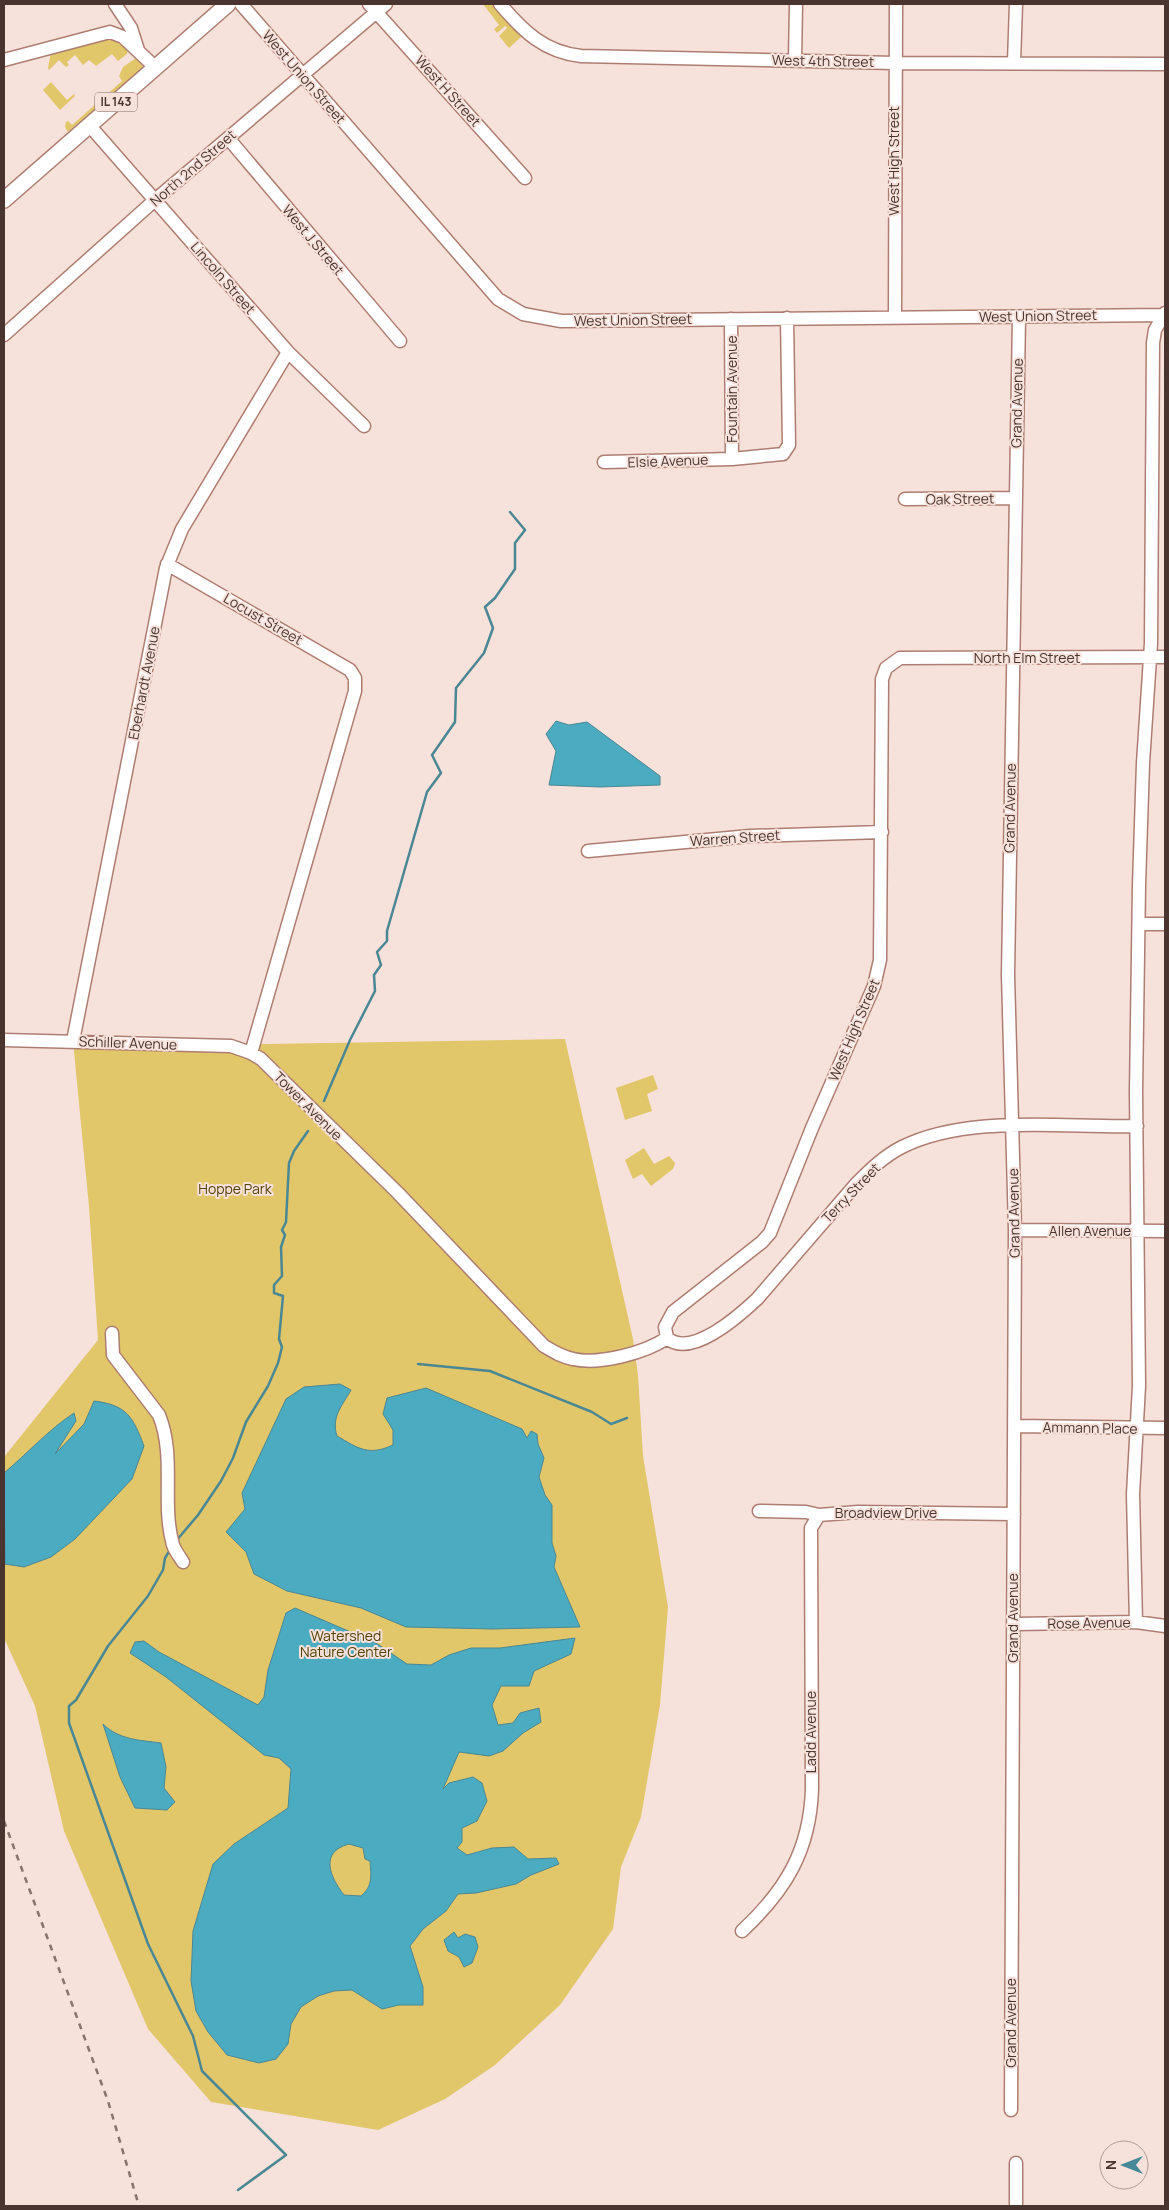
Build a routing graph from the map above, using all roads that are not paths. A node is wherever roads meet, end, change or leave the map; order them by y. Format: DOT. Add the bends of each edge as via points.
graph roads {
  1 [pos="115,4"];
  2 [pos="228,4"];
  3 [pos="240,4"];
  4 [pos="500,4"];
  5 [pos="796,4"];
  6 [pos="896,4"];
  7 [pos="1016,4"];
  8 [pos="377,6"];
  9 [pos="138,50"];
  10 [pos="4,60"];
  11 [pos="795,60"];
  12 [pos="1014,62"];
  13 [pos="895,63"];
  14 [pos="1165,64"];
  15 [pos="155,67"];
  16 [pos="302,74"];
  17 [pos="90,125"];
  18 [pos="228,138"];
  19 [pos="525,178"];
  20 [pos="4,200"];
  21 [pos="155,200"];
  22 [pos="1165,314"];
  23 [pos="895,317"];
  24 [pos="1018,317"];
  25 [pos="787,318"];
  26 [pos="731,319"];
  27 [pos="4,335"];
  28 [pos="400,341"];
  29 [pos="288,352"];
  30 [pos="364,426"];
  31 [pos="732,459"];
  32 [pos="604,462"];
  33 [pos="1152,497"];
  34 [pos="1165,497"];
  35 [pos="1015,498"];
  36 [pos="904,499"];
  37 [pos="167,564"];
  38 [pos="1151,657"];
  39 [pos="1165,657"];
  40 [pos="1012,658"];
  41 [pos="890,663"];
  42 [pos="882,832"];
  43 [pos="588,851"];
  44 [pos="1139,924"];
  45 [pos="1165,924"];
  46 [pos="4,1040"];
  47 [pos="73,1041"];
  48 [pos="251,1052"];
  49 [pos="1012,1126"];
  50 [pos="1137,1126"];
  51 [pos="1015,1230"];
  52 [pos="1139,1231"];
  53 [pos="1165,1231"];
  54 [pos="112,1333"];
  55 [pos="667,1338"];
  56 [pos="1014,1426"];
  57 [pos="1137,1428"];
  58 [pos="1165,1428"];
  59 [pos="759,1511"];
  60 [pos="1014,1514"];
  61 [pos="819,1515"];
  62 [pos="183,1562"];
  63 [pos="1136,1622"];
  64 [pos="1013,1624"];
  65 [pos="1165,1626"];
  66 [pos="742,1931"];
  67 [pos="1011,2110"];
  68 [pos="1016,2163"];
  69 [pos="1016,2206"];
  1 -- 9 [label="street" via="131,28"];
  2 -- 15 [label="main road, IL 143"];
  3 -- 16 [label="street, West Union Street"];
  4 -- 11 [label="street, West 4th Street" via="534,39 553,50 572,55"];
  5 -- 11 [label="street"];
  6 -- 13 [label="street, West High Street"];
  7 -- 12 [label="street"];
  8 -- 16 [label="street, North 2nd Street"];
  8 -- 19 [label="street, West H Street"];
  9 -- 10 [label="street" via="123,37 110,32"];
  9 -- 15 [label="street"];
  11 -- 13 [label="street, West 4th Street"];
  12 -- 13 [label="street, West 4th Street"];
  12 -- 14 [label="street, West 4th Street"];
  13 -- 23 [label="street, West High Street"];
  15 -- 17 [label="main road, IL 143"];
  16 -- 18 [label="street, North 2nd Street"];
  16 -- 26 [label="street, West Union Street" via="491,292 511,308 534,317 561,321"];
  17 -- 20 [label="main road, IL 143"];
  17 -- 21 [label="street, Lincoln Street"];
  18 -- 21 [label="street, North 2nd Street"];
  18 -- 28 [label="street, West J Street"];
  21 -- 27 [label="street, North 2nd Street"];
  21 -- 29 [label="street, Lincoln Street"];
  22 -- 24 [label="street, West Union Street"];
  22 -- 33 [label="street" via="1152,343"];
  23 -- 24 [label="street, West Union Street"];
  23 -- 25 [label="street, West Union Street"];
  24 -- 35 [label="street, Grand Avenue"];
  25 -- 26 [label="street, West Union Street"];
  25 -- 31 [label="street, Elsie Avenue" via="789,445 783,454"];
  26 -- 31 [label="street, Fountain Avenue"];
  29 -- 30 [label="street, Lincoln Street"];
  29 -- 37 [label="street, Eberhardt Avenue" via="182,529"];
  31 -- 32 [label="street, Elsie Avenue"];
  33 -- 34 [label="street"];
  33 -- 38 [label="street"];
  35 -- 36 [label="street, Oak Street"];
  35 -- 40 [label="street, Grand Avenue"];
  37 -- 47 [label="street, Eberhardt Avenue"];
  37 -- 48 [label="street, Locust Street" via="311,646 350,670 355,678 354,691"];
  38 -- 39 [label="street, North Elm Street"];
  38 -- 40 [label="street, North Elm Street"];
  38 -- 44 [label="street" via="1140,816"];
  40 -- 41 [label="street, North Elm Street" via="900,658"];
  40 -- 49 [label="street, Grand Avenue" via="1008,975"];
  41 -- 42 [label="street, West High Street" via="882,679"];
  42 -- 43 [label="street, Warren Street" via="750,836"];
  42 -- 55 [label="street, West High Street" via="878,974 775,1223 762,1242 673,1312 665,1327"];
  44 -- 45 [label="street"];
  44 -- 50 [label="street"];
  46 -- 47 [label="street, Schiller Avenue"];
  47 -- 48 [label="street, Schiller Avenue" via="231,1046"];
  48 -- 55 [label="street, Tower Avenue" via="398,1193 544,1346 566,1358 597,1360 650,1348"];
  49 -- 50 [label="street, Terry Street"];
  49 -- 51 [label="street, Grand Avenue"];
  49 -- 55 [label="street, Terry Street" via="943,1132 901,1148 856,1183 742,1313 708,1337 678,1344"];
  50 -- 52 [label="street"];
  51 -- 52 [label="street, Allen Avenue"];
  51 -- 56 [label="street, Grand Avenue"];
  52 -- 53 [label="street, Allen Avenue"];
  52 -- 57 [label="street"];
  54 -- 62 [label="street" via="113,1355 163,1425 168,1451 171,1534 174,1548"];
  56 -- 57 [label="street, Ammann Place"];
  56 -- 60 [label="street, Grand Avenue"];
  57 -- 58 [label="street, Ammann Place"];
  57 -- 63 [label="street" via="1133,1494"];
  59 -- 61 [label="street, Broadview Drive" via="798,1511"];
  60 -- 61 [label="street, Broadview Drive" via="858,1512"];
  60 -- 64 [label="street, Grand Avenue"];
  61 -- 66 [label="street, Ladd Avenue" via="811,1528 812,1789 809,1824 790,1875"];
  63 -- 64 [label="street, Rose Avenue"];
  63 -- 65 [label="street, Rose Avenue"];
  64 -- 67 [label="street, Grand Avenue"];
  68 -- 69 [label="street"];
}
